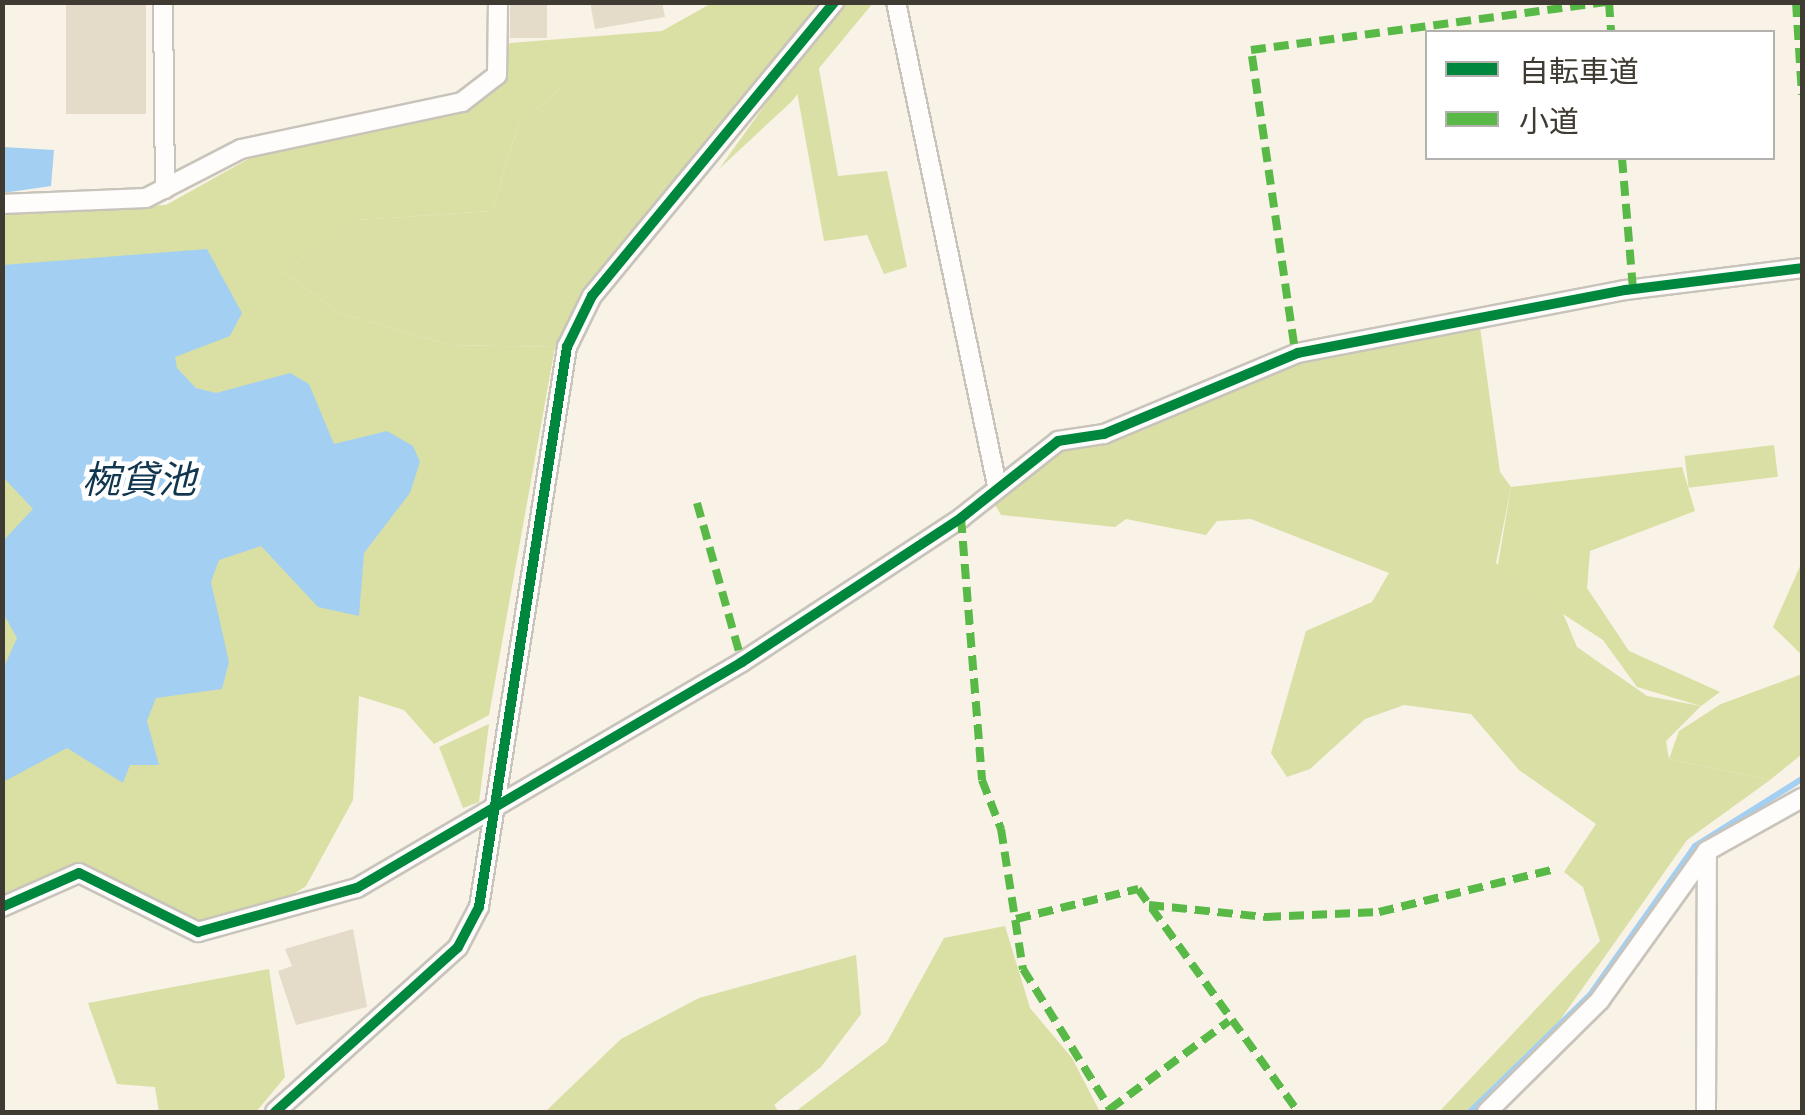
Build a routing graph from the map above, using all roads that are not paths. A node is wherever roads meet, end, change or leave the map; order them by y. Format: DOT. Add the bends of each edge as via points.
graph roads {
  1 [pos="163,2"];
  2 [pos="498,2"];
  3 [pos="834,2"];
  4 [pos="896,2"];
  5 [pos="165,189"];
  6 [pos="2,204"];
  7 [pos="1802,268"];
  8 [pos="997,487"];
  9 [pos="1802,798"];
  10 [pos="496,799"];
  11 [pos="1707,851"];
  12 [pos="2,907"];
  13 [pos="275,1112"];
  14 [pos="1487,1112"];
  15 [pos="1706,1112"];
  1 -- 5 [label="street"];
  2 -- 5 [label="street" via="497,76 462,102 242,149"];
  3 -- 10 [label="street" via="592,296 567,347"];
  4 -- 8 [label="street"];
  5 -- 6 [label="street"];
  7 -- 8 [label="street" via="1626,290 1298,352 1104,434 1058,441"];
  8 -- 10 [label="street" via="742,662"];
  9 -- 11 [label="street"];
  10 -- 12 [label="street" via="357,888 234,928 198,932 79,873"];
  10 -- 13 [label="street" via="479,907 458,947"];
  11 -- 14 [label="street" via="1600,1000"];
  11 -- 15 [label="street"];
}
